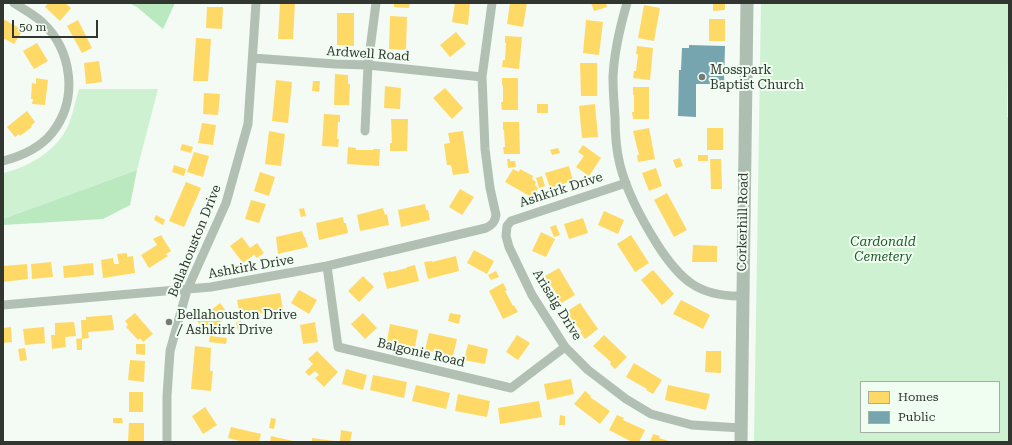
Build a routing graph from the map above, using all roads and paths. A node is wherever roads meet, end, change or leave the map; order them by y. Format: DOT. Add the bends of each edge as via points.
graph roads {
  1 [pos="14,3"];
  2 [pos="256,3"];
  3 [pos="376,3"];
  4 [pos="492,3"];
  5 [pos="627,3"];
  6 [pos="747,3"];
  7 [pos="253,58"];
  8 [pos="368,65"];
  9 [pos="482,78"];
  10 [pos="365,131"];
  11 [pos="3,161"];
  12 [pos="626,183"];
  13 [pos="495,220"];
  14 [pos="506,226"];
  15 [pos="327,266"];
  16 [pos="187,290"];
  17 [pos="742,296"];
  18 [pos="3,305"];
  19 [pos="565,347"];
  20 [pos="741,428"];
  21 [pos="167,442"];
  22 [pos="741,442"];
  1 -- 11 [label="street" via="42,22 58,44 68,68 68,94 63,113 52,133 23,155"];
  2 -- 7 [label="street, Bellahouston Drive"];
  3 -- 8 [label="street"];
  4 -- 9 [label="street"];
  5 -- 12 [label="street" via="618,33 613,77 616,140"];
  6 -- 17 [label="street, Corkerhill Road"];
  7 -- 8 [label="street, Ardwell Road"];
  7 -- 16 [label="street, Bellahouston Drive" via="248,124 228,196"];
  8 -- 9 [label="street, Ardwell Road"];
  8 -- 10 [label="street"];
  9 -- 13 [label="street" via="485,149"];
  12 -- 14 [label="street, Ashkirk Drive" via="511,220"];
  12 -- 17 [label="street" via="643,222 669,263 691,284 706,292"];
  13 -- 14 [label="street"];
  13 -- 15 [label="street, Ashkirk Drive" via="486,228"];
  14 -- 19 [label="street, Arisaig Drive" via="509,247 532,295"];
  15 -- 16 [label="street, Ashkirk Drive" via="211,288"];
  15 -- 19 [label="street, Balgonie Road" via="338,347 511,388"];
  16 -- 18 [label="street, Ashkirk Drive"];
  16 -- 21 [label="street, Bellahouston Drive" via="170,351 166,396"];
  17 -- 20 [label="street, Corkerhill Road"];
  19 -- 20 [label="street, Arisaig Drive" via="610,388 651,414 692,425"];
  20 -- 22 [label="street, Corkerhill Road"];
}
